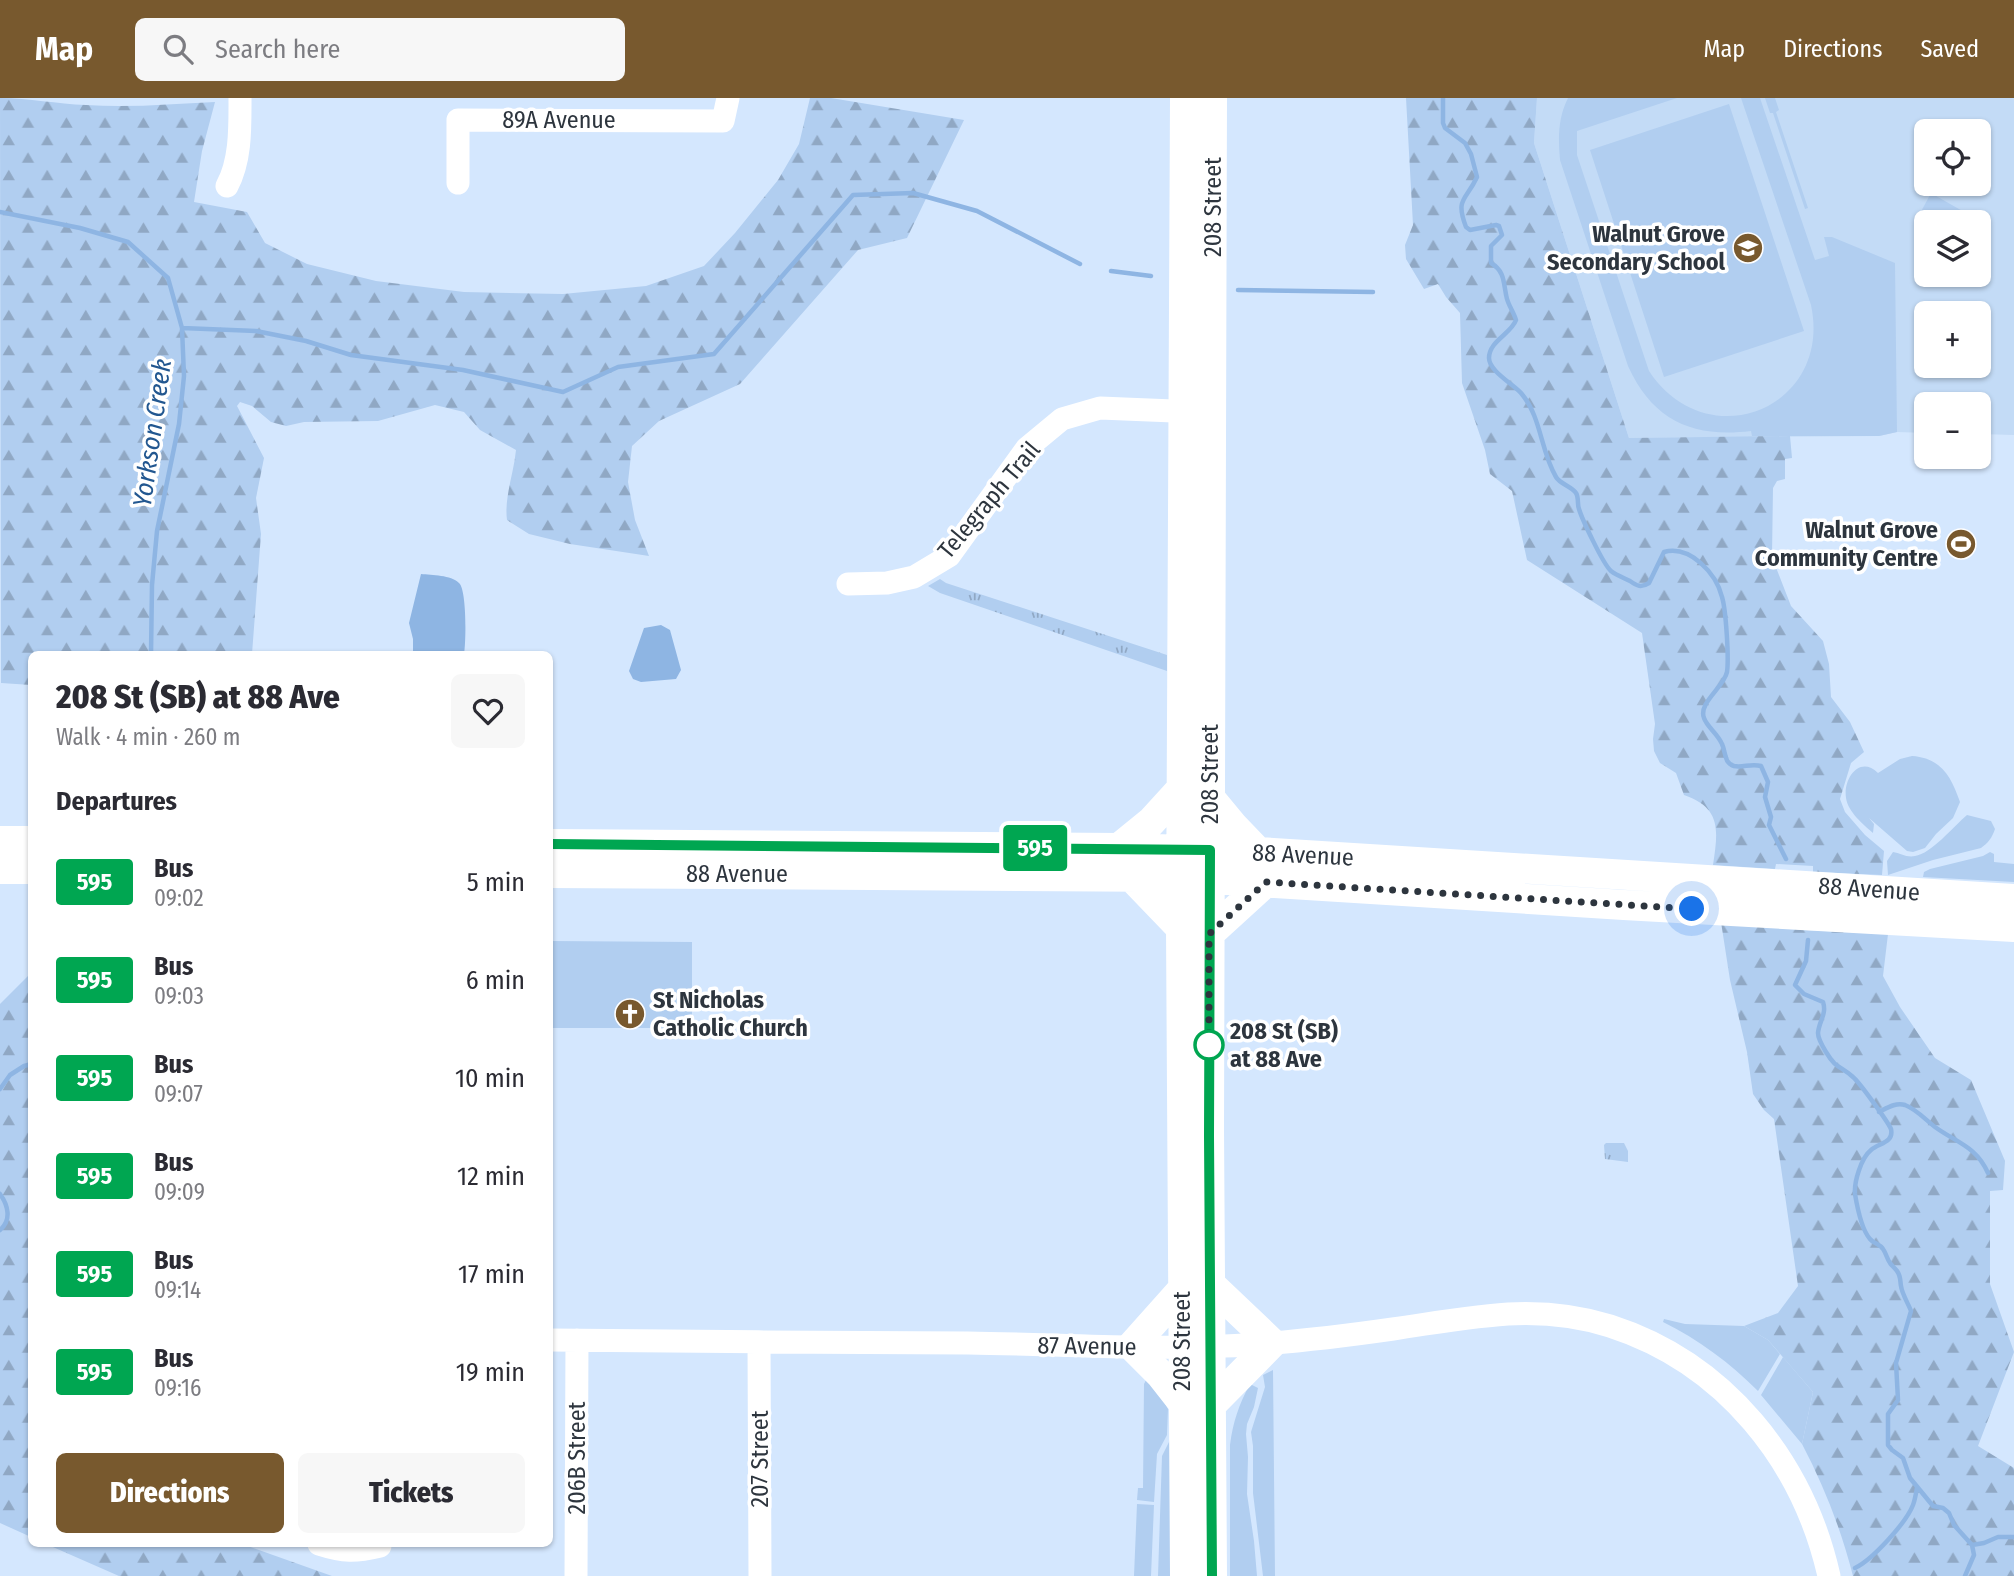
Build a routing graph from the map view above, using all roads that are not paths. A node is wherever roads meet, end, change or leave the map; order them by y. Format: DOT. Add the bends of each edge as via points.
graph roads {
  1 [pos="240,98"];
  2 [pos="727,98"];
  3 [pos="1185,98"];
  4 [pos="1212,98"];
  5 [pos="458,183"];
  6 [pos="227,186"];
  7 [pos="1197,412"];
  8 [pos="848,584"];
  9 [pos="1182,788"];
  10 [pos="1210,798"];
  11 [pos="0,841"];
  12 [pos="28,841"];
  13 [pos="553,844"];
  14 [pos="1119,848"];
  15 [pos="1258,852"];
  16 [pos="1195,864"];
  17 [pos="0,869"];
  18 [pos="28,869"];
  19 [pos="553,873"];
  20 [pos="1131,876"];
  21 [pos="1266,882"];
  22 [pos="2014,899"];
  23 [pos="2014,927"];
  24 [pos="1195,931"];
  25 [pos="1196,1287"];
  26 [pos="553,1340"];
  27 [pos="577,1340"];
  28 [pos="759,1342"];
  29 [pos="1272,1343"];
  30 [pos="1132,1346"];
  31 [pos="1196,1347"];
  32 [pos="1197,1405"];
  33 [pos="328,1547"];
  34 [pos="375,1547"];
  35 [pos="576,1576"];
  36 [pos="760,1576"];
  37 [pos="1185,1576"];
  38 [pos="1212,1576"];
  39 [pos="1829,1576"];
  1 -- 6 [label="street" via="234,174"];
  2 -- 5 [label="street, 89A Avenue" via="723,121 458,120"];
  3 -- 7 [label="main road, 208 Street"];
  4 -- 7 [label="main road, 208 Street"];
  7 -- 8 [label="street, Telegraph Trail" via="1100,408 1062,419 1027,448 949,556 914,577"];
  7 -- 9 [label="main road, 208 Street"];
  7 -- 10 [label="main road, 208 Street"];
  9 -- 14 [label="main road" via="1152,822"];
  9 -- 16 [label="main road, 208 Street"];
  10 -- 15 [label="main road"];
  10 -- 16 [label="main road, 208 Street"];
  11 -- 12 [label="main road"];
  13 -- 14 [label="main road, 88 Avenue"];
  14 -- 16 [label="main road, 88 Avenue"];
  15 -- 16 [label="main road, 88 Avenue"];
  15 -- 22 [label="main road, 88 Avenue"];
  16 -- 20 [label="main road, 88 Avenue"];
  16 -- 21 [label="main road, 88 Avenue"];
  16 -- 24 [label="main road, 208 Street"];
  17 -- 18 [label="main road"];
  19 -- 20 [label="main road, 88 Avenue"];
  20 -- 24 [label="main road"];
  21 -- 23 [label="main road, 88 Avenue"];
  21 -- 24 [label="main road"];
  24 -- 25 [label="main road, 208 Street"];
  25 -- 29 [label="main road"];
  25 -- 30 [label="main road"];
  25 -- 31 [label="main road, 208 Street"];
  26 -- 27 [label="street, 87 Avenue"];
  27 -- 28 [label="street, 87 Avenue"];
  27 -- 35 [label="street, 206B Street"];
  28 -- 30 [label="street, 87 Avenue"];
  28 -- 36 [label="street, 207 Street"];
  29 -- 31 [label="street, 87 Avenue"];
  29 -- 32 [label="main road"];
  29 -- 39 [label="street, 87 Avenue" via="1524,1312 1588,1320 1635,1336 1701,1371 1745,1412 1781,1459 1806,1503"];
  30 -- 31 [label="street, 87 Avenue"];
  30 -- 32 [label="main road"];
  31 -- 32 [label="main road, 208 Street"];
  32 -- 37 [label="main road, 208 Street"];
  32 -- 38 [label="main road, 208 Street"];
  33 -- 34 [label="street" via="356,1551"];
}
